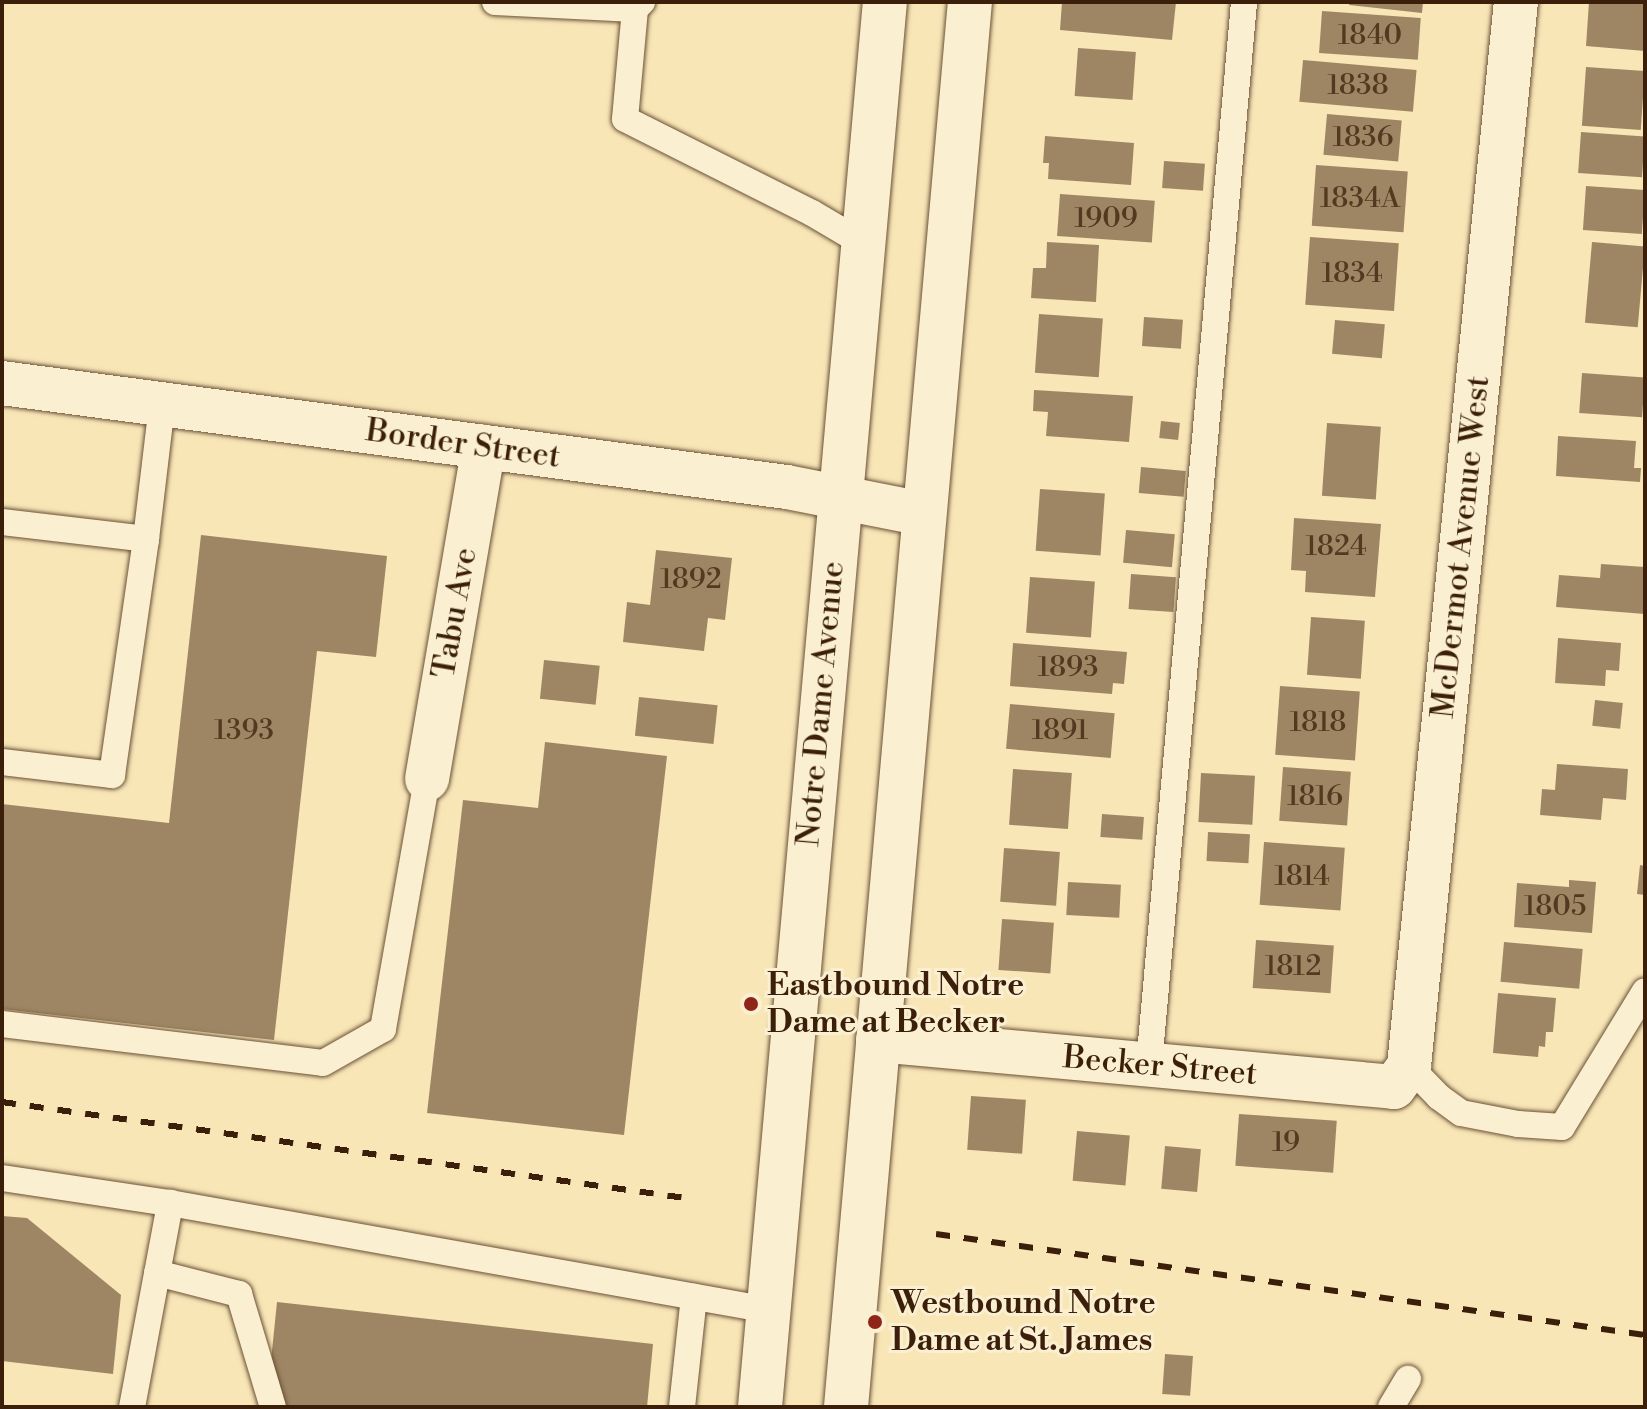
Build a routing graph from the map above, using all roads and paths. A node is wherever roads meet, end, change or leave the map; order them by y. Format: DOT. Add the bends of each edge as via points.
graph roads {
  1 [pos="495,2"];
  2 [pos="885,2"];
  3 [pos="970,2"];
  4 [pos="1244,2"];
  5 [pos="1516,2"];
  6 [pos="638,6"];
  7 [pos="863,243"];
  8 [pos="2,383"];
  9 [pos="162,404"];
  10 [pos="484,447"];
  11 [pos="839,495"];
  12 [pos="923,514"];
  13 [pos="2,522"];
  14 [pos="146,539"];
  15 [pos="2,762"];
  16 [pos="427,779"];
  17 [pos="1645,991"];
  18 [pos="2,1024"];
  19 [pos="878,1040"];
  20 [pos="1149,1065"];
  21 [pos="1402,1076"];
  22 [pos="2,1178"];
  23 [pos="170,1203"];
  24 [pos="157,1273"];
  25 [pos="694,1297"];
  26 [pos="769,1310"];
  27 [pos="1408,1379"];
  28 [pos="132,1407"];
  29 [pos="273,1407"];
  30 [pos="682,1407"];
  31 [pos="760,1407"];
  32 [pos="846,1407"];
  33 [pos="1391,1407"];
  1 -- 6 [label="lane"];
  2 -- 7 [label="street, Notre Dame Avenue"];
  3 -- 12 [label="street"];
  4 -- 20 [label="lane"];
  5 -- 21 [label="street, McDermot Avenue West"];
  6 -- 7 [label="lane" via="625,119"];
  7 -- 11 [label="street, Notre Dame Avenue"];
  8 -- 9 [label="street, Border Street"];
  9 -- 10 [label="street, Border Street"];
  9 -- 14 [label="lane"];
  10 -- 11 [label="street, Border Street"];
  10 -- 16 [label="street, Tabu Ave"];
  11 -- 12 [label="street, Border Street"];
  11 -- 26 [label="street, Notre Dame Avenue"];
  12 -- 19 [label="street"];
  13 -- 14 [label="lane"];
  14 -- 15 [label="lane" via="112,775"];
  16 -- 18 [label="lane" via="383,1029 323,1063"];
  17 -- 21 [label="lane" via="1562,1127 1461,1113"];
  19 -- 20 [label="street, Becker Street"];
  19 -- 32 [label="street"];
  20 -- 21 [label="street, Becker Street"];
  22 -- 23 [label="lane"];
  23 -- 24 [label="lane"];
  23 -- 25 [label="lane"];
  24 -- 28 [label="lane"];
  24 -- 29 [label="lane" via="239,1294"];
  25 -- 26 [label="lane"];
  25 -- 30 [label="lane"];
  26 -- 31 [label="street, Notre Dame Avenue"];
  27 -- 33 [label="lane"];
}
